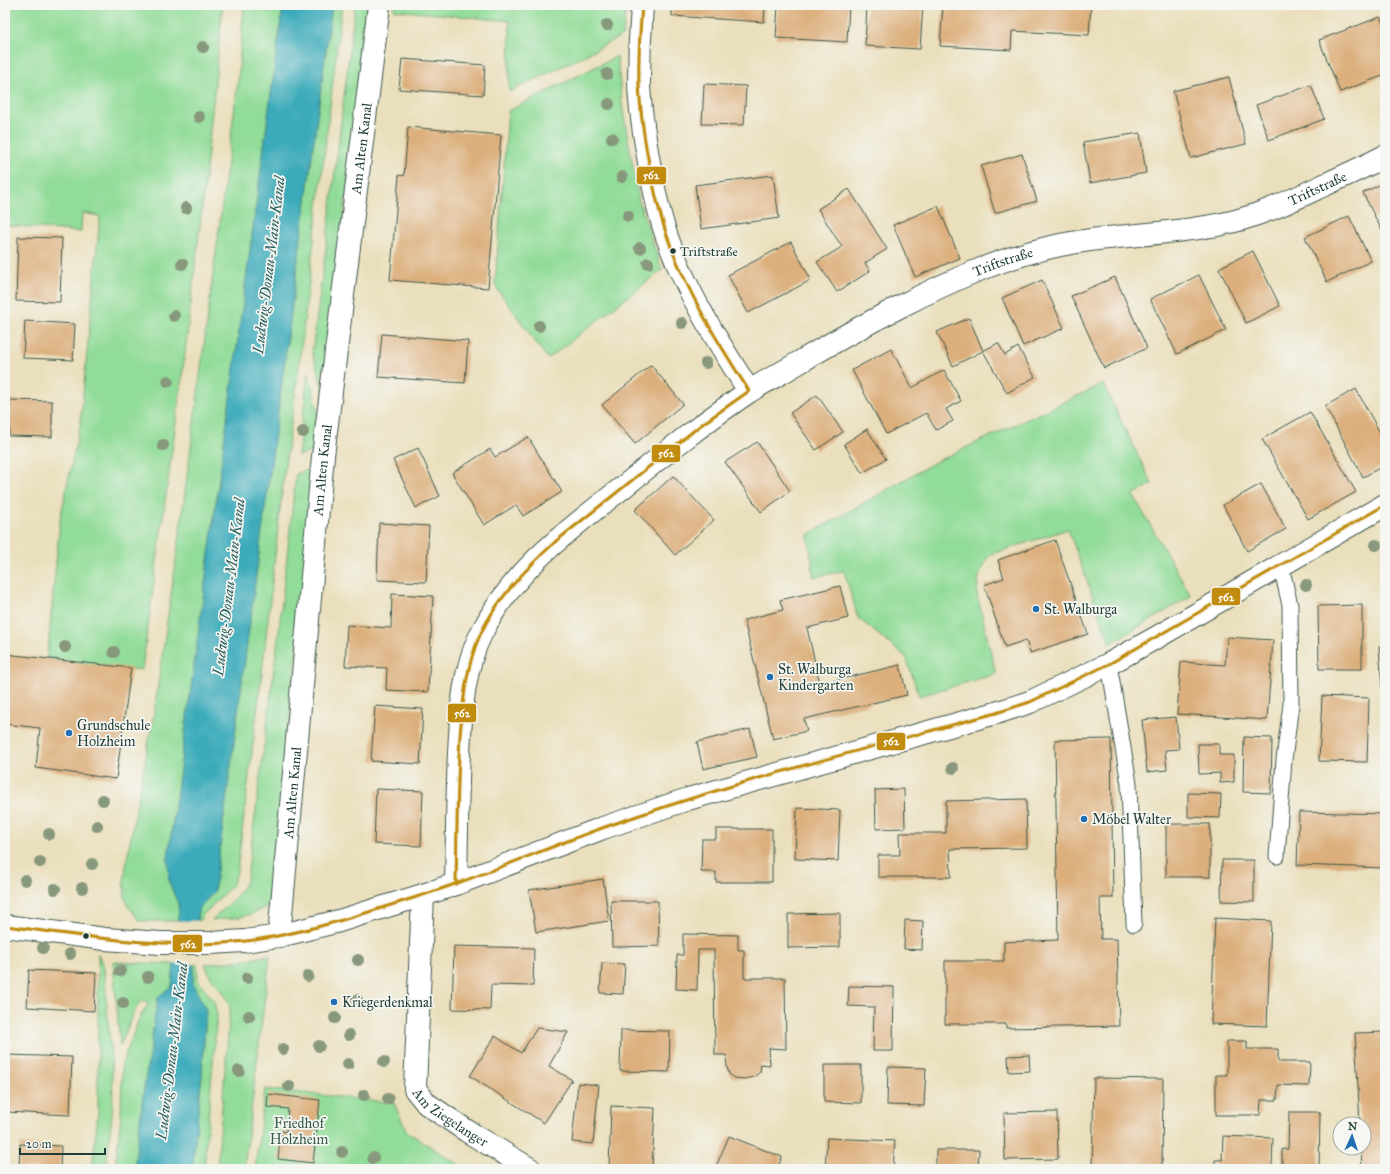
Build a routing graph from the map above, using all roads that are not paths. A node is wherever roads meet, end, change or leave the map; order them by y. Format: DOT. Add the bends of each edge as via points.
graph roads {
  1 [pos="379,5"];
  2 [pos="642,5"];
  3 [pos="1385,156"];
  4 [pos="749,391"];
  5 [pos="1385,505"];
  6 [pos="1281,566"];
  7 [pos="1109,664"];
  8 [pos="1277,856"];
  9 [pos="456,884"];
  10 [pos="423,895"];
  11 [pos="1134,924"];
  12 [pos="5,926"];
  13 [pos="278,936"];
  14 [pos="530,1169"];
  1 -- 13 [label="street, Am Alten Kanal" via="323,456"];
  2 -- 4 [label="street" via="640,85 655,198 670,245 691,292"];
  3 -- 4 [label="street, Triftstraße" via="1279,206 1244,219 1194,229 1048,248 972,272 836,340"];
  4 -- 9 [label="street, Triftstraße" via="702,425 542,554 520,576 484,627 470,663 461,708"];
  5 -- 6 [label="street"];
  6 -- 7 [label="street"];
  6 -- 8 [label="lane" via="1290,605 1291,704"];
  7 -- 9 [label="street" via="1024,704 688,799 603,828"];
  7 -- 11 [label="lane" via="1129,784"];
  9 -- 10 [label="street"];
  10 -- 13 [label="street" via="333,923"];
  10 -- 14 [label="street, Am Ziegelanger" via="415,1088 427,1104"];
  12 -- 13 [label="street" via="140,942 202,943"];
}
